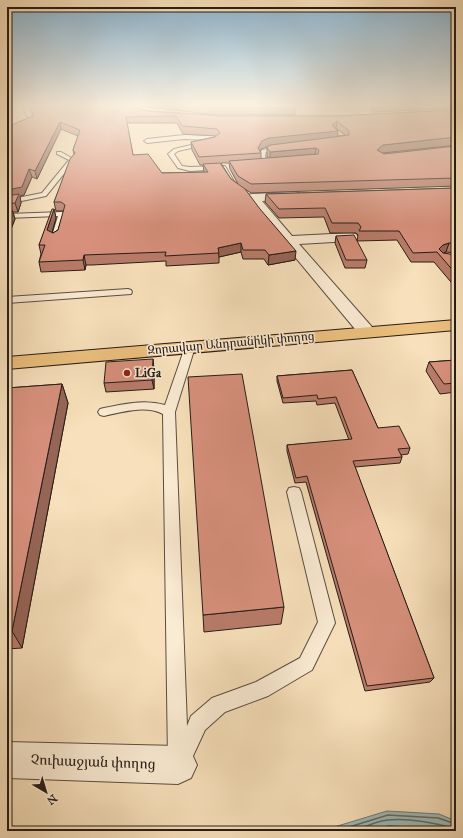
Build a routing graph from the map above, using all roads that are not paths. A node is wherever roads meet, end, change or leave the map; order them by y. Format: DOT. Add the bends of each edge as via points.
graph roads {
  1 [pos="198,145"];
  2 [pos="292,146"];
  3 [pos="59,153"];
  4 [pos="267,162"];
  5 [pos="275,162"];
  6 [pos="260,163"];
  7 [pos="230,166"];
  8 [pos="223,167"];
  9 [pos="246,194"];
  10 [pos="307,196"];
  11 [pos="7,202"];
  12 [pos="7,216"];
  13 [pos="352,237"];
  14 [pos="55,239"];
  15 [pos="288,240"];
  16 [pos="128,292"];
  17 [pos="7,300"];
  18 [pos="456,325"];
  19 [pos="366,331"];
  20 [pos="190,348"];
  21 [pos="7,363"];
  22 [pos="104,412"];
  23 [pos="169,412"];
  24 [pos="294,492"];
  25 [pos="7,760"];
  26 [pos="178,764"];
  1 -- 8 [label="lane" via="176,150 171,154 180,167"];
  2 -- 4 [label="lane" via="264,151 262,156"];
  3 -- 11 [label="lane" via="72,160 44,195"];
  4 -- 5 [label="lane"];
  4 -- 6 [label="lane"];
  7 -- 8 [label="lane"];
  8 -- 9 [label="lane" via="234,186"];
  9 -- 10 [label="street"];
  9 -- 15 [label="street"];
  12 -- 14 [label="lane" via="62,214"];
  13 -- 15 [label="street"];
  15 -- 19 [label="street"];
  16 -- 17 [label="lane"];
  18 -- 19 [label="highway, Զորավար Անդրանիկի փողոց"];
  19 -- 20 [label="highway, Զորավար Անդրանիկի փողոց"];
  20 -- 21 [label="highway, Զորավար Անդրանիկի փողոց"];
  20 -- 23 [label="lane"];
  22 -- 23 [label="lane" via="135,406 160,406"];
  23 -- 26 [label="lane"];
  24 -- 26 [label="lane" via="328,623 306,664 261,689 218,705 198,723"];
  25 -- 26 [label="street, Չուխաջյան փողոց"];
}
